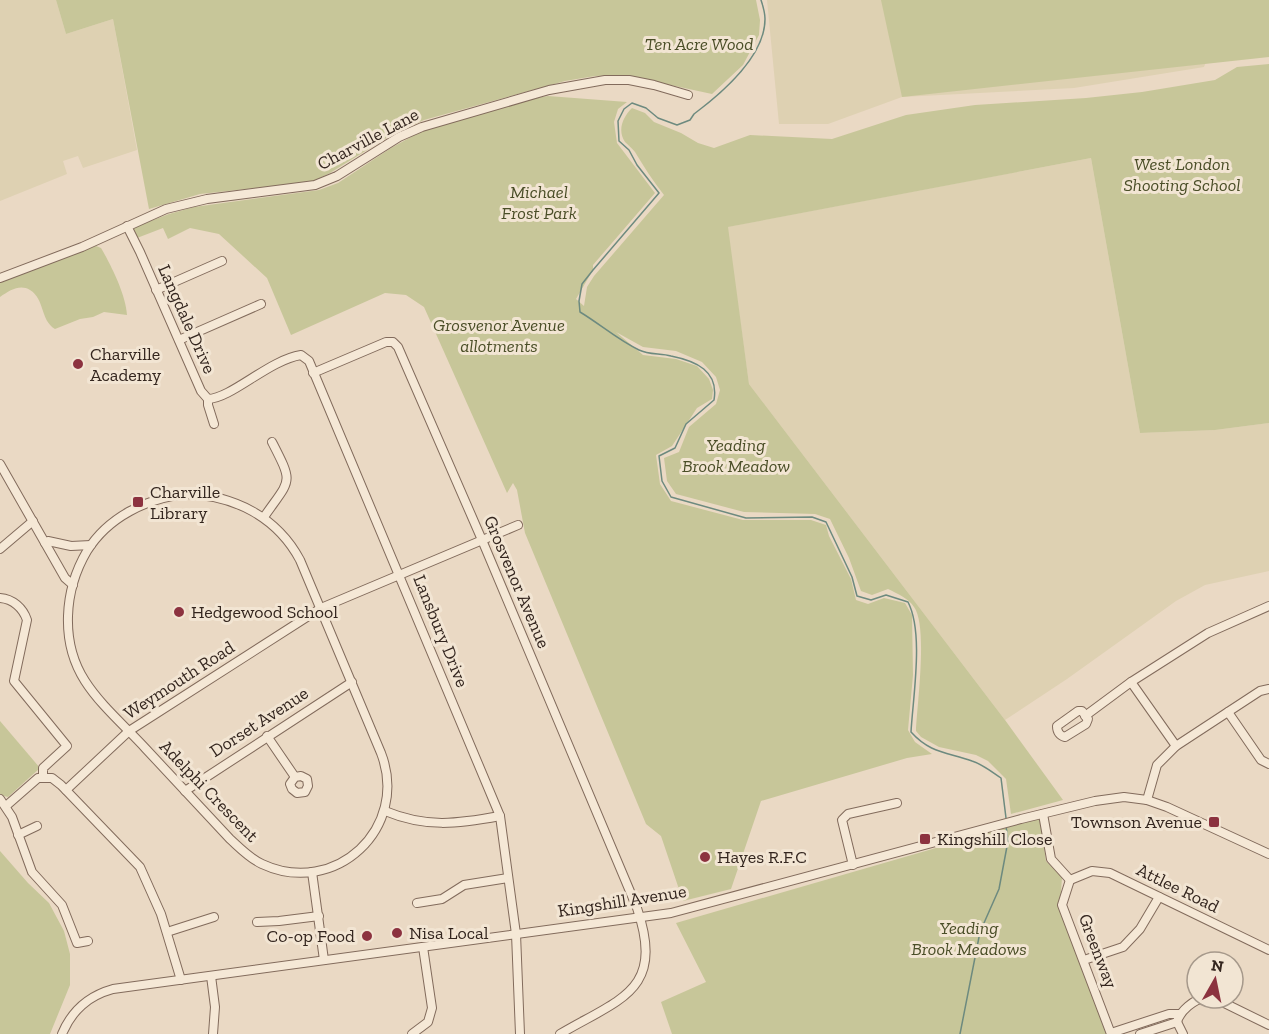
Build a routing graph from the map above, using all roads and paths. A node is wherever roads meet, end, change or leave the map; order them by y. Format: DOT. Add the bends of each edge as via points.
graph roads {
  1 [pos="688,95"];
  2 [pos="127,226"];
  3 [pos="222,261"];
  4 [pos="0,278"];
  5 [pos="156,290"];
  6 [pos="261,304"];
  7 [pos="179,340"];
  8 [pos="313,373"];
  9 [pos="208,399"];
  10 [pos="214,424"];
  11 [pos="272,442"];
  12 [pos="0,464"];
  13 [pos="264,517"];
  14 [pos="33,521"];
  15 [pos="518,525"];
  16 [pos="482,540"];
  17 [pos="45,543"];
  18 [pos="91,545"];
  19 [pos="0,549"];
  20 [pos="400,575"];
  21 [pos="73,585"];
  22 [pos="0,598"];
  23 [pos="1269,606"];
  24 [pos="321,608"];
  25 [pos="352,682"];
  26 [pos="1131,682"];
  27 [pos="1269,689"];
  28 [pos="1228,712"];
  29 [pos="1085,716"];
  30 [pos="129,731"];
  31 [pos="267,736"];
  32 [pos="1176,746"];
  33 [pos="1269,764"];
  34 [pos="44,777"];
  35 [pos="295,777"];
  36 [pos="66,790"];
  37 [pos="185,791"];
  38 [pos="1147,800"];
  39 [pos="897,802"];
  40 [pos="3,803"];
  41 [pos="385,811"];
  42 [pos="1043,814"];
  43 [pos="500,816"];
  44 [pos="37,826"];
  45 [pos="18,834"];
  46 [pos="1269,854"];
  47 [pos="853,865"];
  48 [pos="312,872"];
  49 [pos="508,878"];
  50 [pos="1070,880"];
  51 [pos="1159,897"];
  52 [pos="417,903"];
  53 [pos="319,916"];
  54 [pos="214,917"];
  55 [pos="640,918"];
  56 [pos="257,922"];
  57 [pos="167,932"];
  58 [pos="516,934"];
  59 [pos="88,941"];
  60 [pos="423,946"];
  61 [pos="1269,950"];
  62 [pos="324,960"];
  63 [pos="1084,960"];
  64 [pos="211,976"];
  65 [pos="181,980"];
  66 [pos="1187,1010"];
  67 [pos="1238,1010"];
  68 [pos="1178,1018"];
  69 [pos="1269,1025"];
  70 [pos="1111,1033"];
  71 [pos="62,1034"];
  72 [pos="213,1034"];
  73 [pos="412,1034"];
  74 [pos="520,1034"];
  75 [pos="560,1034"];
  76 [pos="1140,1034"];
  77 [pos="1183,1034"];
  1 -- 2 [label="street, Charville Lane" via="629,80 549,90 422,127 315,185 193,201 166,208"];
  2 -- 4 [label="street, Charville Lane"];
  2 -- 5 [label="street, Langdale Drive"];
  3 -- 5 [label="street"];
  5 -- 7 [label="street, Langdale Drive"];
  6 -- 7 [label="street"];
  7 -- 9 [label="street, Langdale Drive"];
  8 -- 9 [label="street, Lansbury Drive" via="306,357 298,355"];
  8 -- 16 [label="street, Grosvenor Avenue" via="386,342 395,343"];
  8 -- 20 [label="street, Lansbury Drive"];
  9 -- 10 [label="street, Langdale Drive"];
  11 -- 13 [label="street" via="288,478"];
  12 -- 14 [label="street"];
  13 -- 18 [label="street, Adelphi Crescent" via="220,498 196,494 168,496 123,515"];
  13 -- 24 [label="street, Adelphi Crescent" via="292,545"];
  14 -- 17 [label="street"];
  14 -- 19 [label="street"];
  15 -- 16 [label="street, Weymouth Road"];
  16 -- 20 [label="street, Weymouth Road"];
  16 -- 55 [label="street, Grosvenor Avenue"];
  17 -- 18 [label="street"];
  17 -- 21 [label="street"];
  18 -- 21 [label="street, Adelphi Crescent"];
  20 -- 24 [label="street, Weymouth Road"];
  20 -- 43 [label="street, Lansbury Drive"];
  21 -- 30 [label="street, Adelphi Crescent" via="68,628 76,662 91,689"];
  22 -- 34 [label="street" via="13,601 27,620 14,681 67,746 43,768"];
  23 -- 26 [label="street" via="1208,633"];
  24 -- 25 [label="street, Adelphi Crescent"];
  24 -- 30 [label="street, Weymouth Road"];
  25 -- 31 [label="street, Dorset Avenue"];
  25 -- 41 [label="street, Adelphi Crescent" via="384,760 388,782"];
  26 -- 29 [label="street"];
  26 -- 32 [label="street"];
  27 -- 28 [label="street"];
  28 -- 32 [label="street"];
  28 -- 33 [label="street" via="1261,760"];
  30 -- 36 [label="street, Weymouth Road"];
  30 -- 37 [label="street, Adelphi Crescent"];
  31 -- 35 [label="street"];
  31 -- 37 [label="street, Dorset Avenue"];
  32 -- 38 [label="street" via="1157,765"];
  34 -- 36 [label="street" via="55,780"];
  34 -- 40 [label="street"];
  36 -- 57 [label="street" via="140,867"];
  37 -- 48 [label="street, Adelphi Crescent" via="255,861 278,870"];
  38 -- 42 [label="street, Kingshill Avenue" via="1124,796"];
  38 -- 46 [label="street, Kingshill Avenue"];
  39 -- 47 [label="street" via="848,814 842,820"];
  40 -- 45 [label="street"];
  41 -- 43 [label="street" via="436,824"];
  41 -- 48 [label="street, Adelphi Crescent" via="377,830 361,849 335,866"];
  42 -- 47 [label="street, Kingshill Avenue"];
  42 -- 50 [label="street" via="1051,859"];
  43 -- 49 [label="street, Lansbury Drive"];
  44 -- 45 [label="street"];
  45 -- 59 [label="street" via="32,872 62,905 77,943"];
  47 -- 55 [label="street, Kingshill Avenue"];
  48 -- 53 [label="street"];
  49 -- 52 [label="street" via="464,885 442,899"];
  49 -- 58 [label="street, Lansbury Drive"];
  50 -- 51 [label="street, Attlee Road" via="1092,871 1110,873"];
  50 -- 63 [label="street, Greenway" via="1062,905"];
  51 -- 61 [label="street, Attlee Road"];
  51 -- 63 [label="street" via="1140,929 1123,947"];
  53 -- 56 [label="street"];
  53 -- 62 [label="street"];
  54 -- 57 [label="street"];
  55 -- 58 [label="street, Kingshill Avenue"];
  55 -- 75 [label="street, Grosvenor Avenue" via="646,955 634,987"];
  57 -- 65 [label="street"];
  58 -- 60 [label="street, Kingshill Avenue"];
  58 -- 74 [label="street, Lansbury Drive"];
  60 -- 62 [label="street, Kingshill Avenue"];
  60 -- 73 [label="street" via="432,1008 428,1022"];
  62 -- 64 [label="street, Kingshill Avenue"];
  63 -- 70 [label="street, Greenway"];
  64 -- 65 [label="street, Kingshill Avenue"];
  64 -- 72 [label="street"];
  65 -- 71 [label="street, Kingshill Avenue" via="105,991 74,1012"];
  66 -- 68 [label="street"];
  67 -- 69 [label="street"];
  68 -- 70 [label="street" via="1169,1014"];
  68 -- 76 [label="street"];
  68 -- 77 [label="street"];
}
